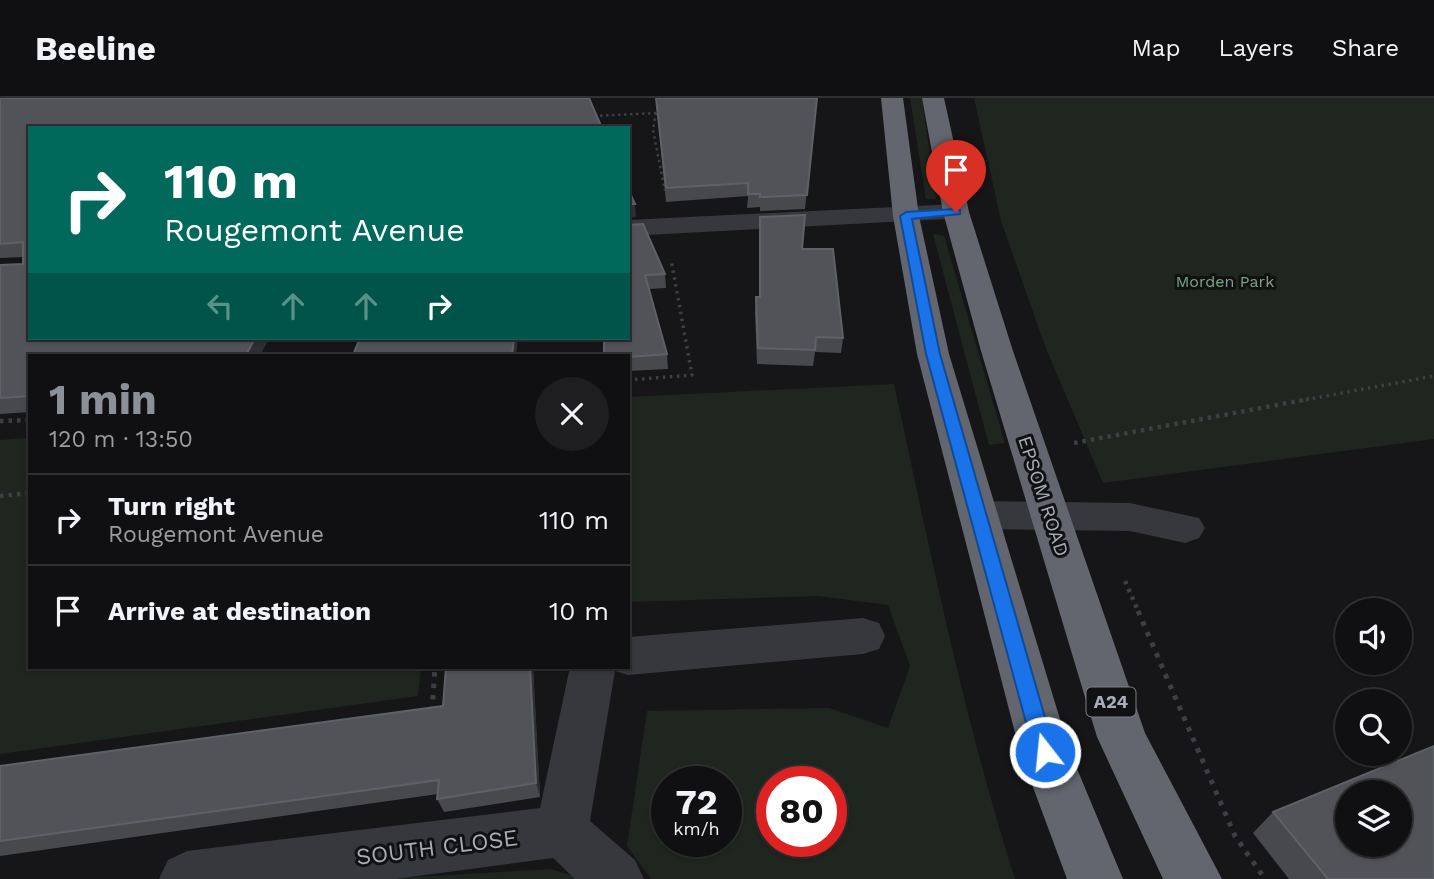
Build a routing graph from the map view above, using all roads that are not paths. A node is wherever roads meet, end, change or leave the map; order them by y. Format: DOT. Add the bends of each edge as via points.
graph roads {
  1 [pos="892,98"];
  2 [pos="933,98"];
  3 [pos="956,212"];
  4 [pos="906,216"];
  5 [pos="630,228"];
  6 [pos="978,515"];
  7 [pos="1050,516"];
  8 [pos="1185,528"];
  9 [pos="863,636"];
  10 [pos="630,656"];
  11 [pos="593,669"];
  12 [pos="562,831"];
  13 [pos="187,879"];
  14 [pos="616,879"];
  15 [pos="1095,879"];
  16 [pos="1194,879"];
  1 -- 4 [label="highway"];
  2 -- 3 [label="highway, EPSOM ROAD / A24"];
  3 -- 4 [label="street"];
  3 -- 7 [label="highway, EPSOM ROAD / A24"];
  4 -- 5 [label="street"];
  4 -- 6 [label="highway" via="933,354"];
  6 -- 7 [label="street"];
  6 -- 15 [label="highway" via="1045,752"];
  7 -- 8 [label="street" via="1130,517"];
  7 -- 16 [label="highway, EPSOM ROAD / A24" via="1122,737"];
  9 -- 10 [label="street"];
  11 -- 12 [label="street"];
  12 -- 13 [label="street, SOUTH CLOSE"];
  12 -- 14 [label="street"];
}
